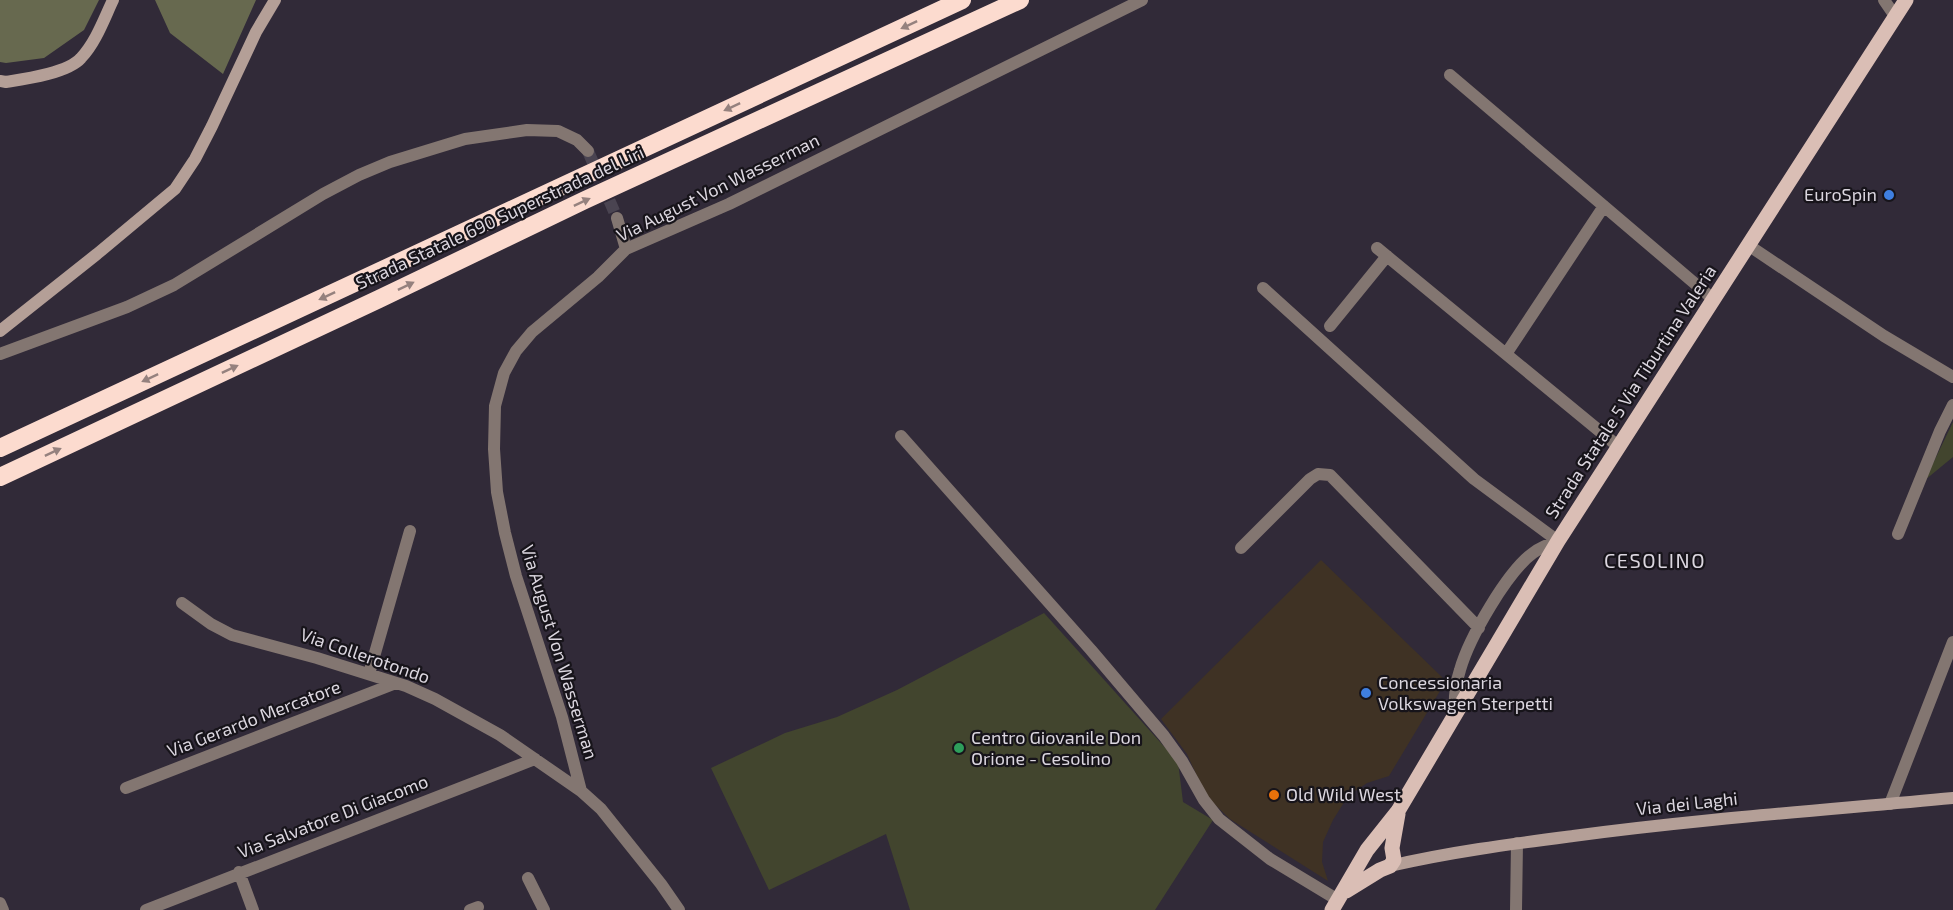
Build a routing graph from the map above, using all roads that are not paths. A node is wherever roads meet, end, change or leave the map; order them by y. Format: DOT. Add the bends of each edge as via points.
graph roads {
  1 [pos="113,0"];
  2 [pos="275,0"];
  3 [pos="962,0"];
  4 [pos="1020,0"];
  5 [pos="1142,0"];
  6 [pos="1884,0"];
  7 [pos="1906,0"];
  8 [pos="1895,16"];
  9 [pos="1450,75"];
  10 [pos="0,81"];
  11 [pos="588,151"];
  12 [pos="1604,206"];
  13 [pos="617,218"];
  14 [pos="1748,245"];
  15 [pos="1377,248"];
  16 [pos="626,249"];
  17 [pos="1387,256"];
  18 [pos="1263,288"];
  19 [pos="1713,299"];
  20 [pos="1330,326"];
  21 [pos="0,331"];
  22 [pos="0,354"];
  23 [pos="1506,354"];
  24 [pos="1953,377"];
  25 [pos="1953,405"];
  26 [pos="901,436"];
  27 [pos="1618,447"];
  28 [pos="0,448"];
  29 [pos="0,477"];
  30 [pos="410,531"];
  31 [pos="1898,534"];
  32 [pos="1558,541"];
  33 [pos="1241,548"];
  34 [pos="182,603"];
  35 [pos="1479,628"];
  36 [pos="1953,642"];
  37 [pos="369,674"];
  38 [pos="396,683"];
  39 [pos="1455,716"];
  40 [pos="535,759"];
  41 [pos="126,788"];
  42 [pos="582,791"];
  43 [pos="1953,798"];
  44 [pos="1890,804"];
  45 [pos="1398,811"];
  46 [pos="1517,843"];
  47 [pos="1370,848"];
  48 [pos="1389,859"];
  49 [pos="239,872"];
  50 [pos="528,878"];
  51 [pos="1338,901"];
  52 [pos="0,903"];
  53 [pos="3,910"];
  54 [pos="146,910"];
  55 [pos="254,910"];
  56 [pos="544,910"];
  57 [pos="679,910"];
  58 [pos="1516,910"];
  1 -- 10 [label="main road" via="80,60 46,75"];
  2 -- 21 [label="main road" via="195,159 175,189"];
  3 -- 28 [label="highway, Strada Statale 690 Superstrada del Liri, one-way"];
  29 -- 4 [label="highway, Strada Statale 690 Superstrada del Liri, one-way" via="585,200"];
  5 -- 16 [label="street, Via August Von Wasserman" via="722,207"];
  6 -- 8 [label="street"];
  7 -- 8 [label="main road, Strada Statale 5 Via Tiburtina Valeria"];
  8 -- 14 [label="main road, Strada Statale 5 Via Tiburtina Valeria"];
  9 -- 12 [label="street"];
  11 -- 22 [label="street" via="577,140 558,131 527,130 465,140 390,162 323,194 174,285 127,307"];
  12 -- 19 [label="street"];
  12 -- 23 [label="street"];
  13 -- 16 [label="street"];
  14 -- 19 [label="main road, Strada Statale 5 Via Tiburtina Valeria"];
  14 -- 24 [label="street"];
  15 -- 17 [label="street"];
  16 -- 42 [label="street, Via August Von Wasserman" via="521,344 504,373 494,415 495,470 505,533"];
  17 -- 20 [label="street"];
  17 -- 23 [label="street"];
  18 -- 32 [label="street" via="1474,479"];
  19 -- 27 [label="main road, Strada Statale 5 Via Tiburtina Valeria"];
  23 -- 27 [label="street"];
  25 -- 31 [label="street"];
  26 -- 51 [label="street" via="1164,736 1219,819 1270,859"];
  27 -- 32 [label="main road, Strada Statale 5 Via Tiburtina Valeria"];
  30 -- 37 [label="street"];
  32 -- 35 [label="street" via="1540,548 1524,561"];
  32 -- 39 [label="main road, Strada Statale 5 Via Tiburtina Valeria"];
  33 -- 35 [label="street" via="1310,479 1318,474 1330,475"];
  34 -- 37 [label="street, Via Collerotondo" via="232,634"];
  35 -- 39 [label="street" via="1460,670"];
  36 -- 44 [label="street"];
  37 -- 38 [label="street, Via Collerotondo"];
  38 -- 40 [label="street, Via Collerotondo" via="483,725"];
  38 -- 41 [label="street, Via Gerardo Mercatore"];
  39 -- 45 [label="main road, Strada Statale 5 Via Tiburtina Valeria"];
  40 -- 42 [label="street, Via Collerotondo"];
  40 -- 49 [label="street, Via Salvatore Di Giacomo"];
  42 -- 57 [label="street, Via Collerotondo" via="602,809"];
  43 -- 44 [label="main road, Via dei Laghi"];
  44 -- 46 [label="main road, Via dei Laghi" via="1662,824"];
  45 -- 47 [label="main road, Strada Statale 5 Via Tiburtina Valeria"];
  45 -- 48 [label="main road, Strada Statale 5 Via Tiburtina Valeria"];
  46 -- 48 [label="main road, Via dei Laghi" via="1426,858"];
  46 -- 58 [label="street"];
  47 -- 48 [label="main road" via="1383,842"];
  47 -- 48 [label="main road" via="1366,859 1371,867"];
  47 -- 51 [label="main road, Strada Statale 5 Via Tiburtina Valeria"];
  48 -- 51 [label="main road"];
  49 -- 54 [label="street, Via Salvatore Di Giacomo"];
  49 -- 55 [label="street"];
  50 -- 56 [label="street"];
  52 -- 53 [label="street"];
}
